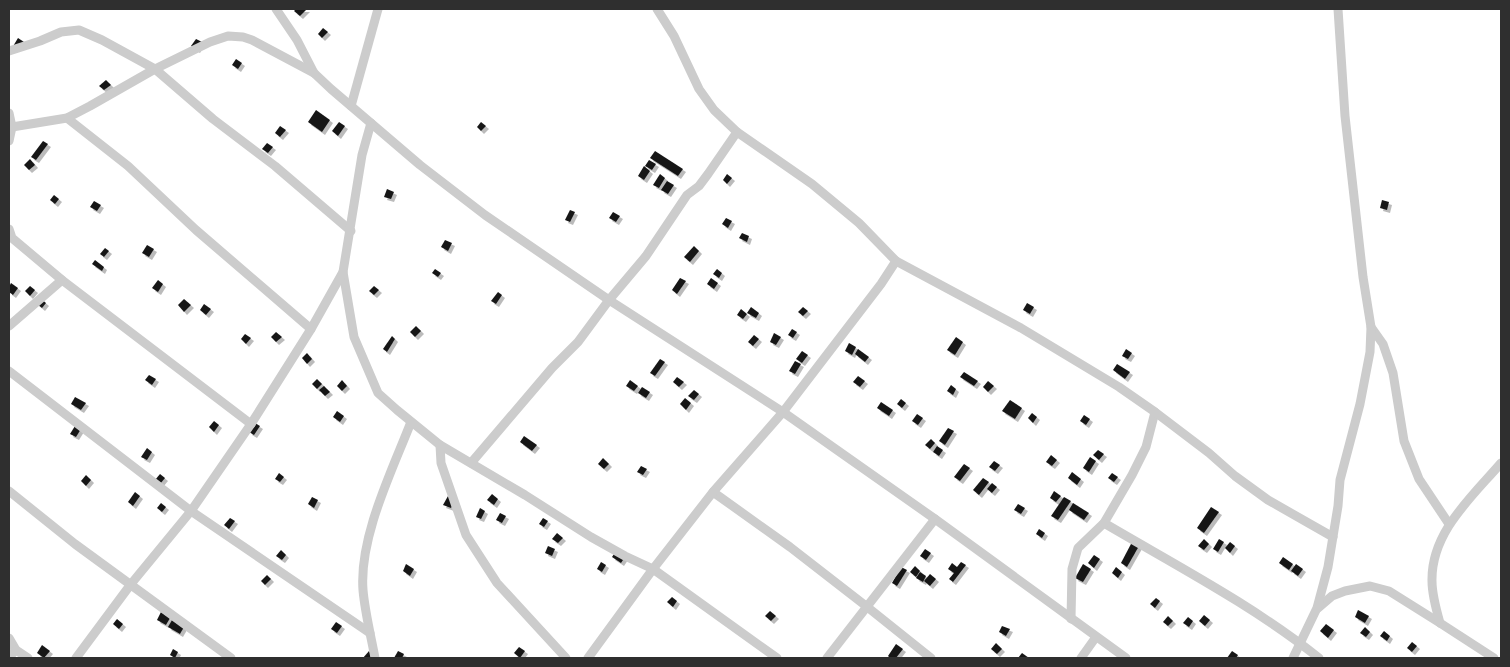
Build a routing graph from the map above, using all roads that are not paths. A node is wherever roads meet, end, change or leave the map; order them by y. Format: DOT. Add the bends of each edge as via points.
graph roads {
  1 [pos="276,9"];
  2 [pos="378,9"];
  3 [pos="657,9"];
  4 [pos="1338,9"];
  5 [pos="9,51"];
  6 [pos="156,69"];
  7 [pos="314,72"];
  8 [pos="351,106"];
  9 [pos="9,113"];
  10 [pos="67,118"];
  11 [pos="371,123"];
  12 [pos="12,127"];
  13 [pos="737,132"];
  14 [pos="9,141"];
  15 [pos="9,229"];
  16 [pos="351,231"];
  17 [pos="896,261"];
  18 [pos="343,272"];
  19 [pos="62,280"];
  20 [pos="609,300"];
  21 [pos="9,326"];
  22 [pos="1371,327"];
  23 [pos="311,328"];
  24 [pos="9,371"];
  25 [pos="783,412"];
  26 [pos="1156,412"];
  27 [pos="411,422"];
  28 [pos="251,424"];
  29 [pos="440,445"];
  30 [pos="471,463"];
  31 [pos="1501,463"];
  32 [pos="9,491"];
  33 [pos="713,492"];
  34 [pos="191,511"];
  35 [pos="935,519"];
  36 [pos="1104,524"];
  37 [pos="1449,524"];
  38 [pos="1333,537"];
  39 [pos="653,569"];
  40 [pos="131,584"];
  41 [pos="866,606"];
  42 [pos="1317,608"];
  43 [pos="1071,619"];
  44 [pos="1440,623"];
  45 [pos="370,633"];
  46 [pos="1096,637"];
  47 [pos="9,638"];
  48 [pos="1300,643"];
  49 [pos="16,650"];
  50 [pos="9,657"];
  51 [pos="28,658"];
  52 [pos="76,658"];
  53 [pos="231,658"];
  54 [pos="375,658"];
  55 [pos="566,658"];
  56 [pos="588,658"];
  57 [pos="777,658"];
  58 [pos="827,658"];
  59 [pos="931,658"];
  60 [pos="1081,658"];
  61 [pos="1126,658"];
  62 [pos="1293,658"];
  63 [pos="1320,658"];
  64 [pos="1494,658"];
  1 -- 7 [label="street"];
  2 -- 8 [label="street"];
  3 -- 13 [label="street" via="674,36 699,89 714,110"];
  4 -- 22 [label="street" via="1353,197"];
  5 -- 6 [label="street" via="61,32 79,30"];
  6 -- 7 [label="street" via="228,36 252,40"];
  6 -- 10 [label="street"];
  6 -- 16 [label="street"];
  7 -- 8 [label="street"];
  8 -- 11 [label="street"];
  9 -- 12 [label="street"];
  10 -- 12 [label="street"];
  10 -- 23 [label="street" via="128,166 196,230"];
  11 -- 16 [label="street" via="362,155"];
  11 -- 20 [label="street" via="485,215"];
  12 -- 14 [label="street"];
  13 -- 17 [label="street" via="812,184 860,223"];
  13 -- 20 [label="street" via="699,186 687,195 646,256"];
  15 -- 19 [label="street" via="12,238"];
  16 -- 18 [label="street"];
  17 -- 25 [label="street"];
  17 -- 26 [label="street" via="1020,328"];
  18 -- 23 [label="street"];
  18 -- 27 [label="street" via="354,337 371,378 378,393"];
  19 -- 21 [label="street"];
  19 -- 28 [label="street"];
  20 -- 25 [label="street"];
  20 -- 30 [label="street" via="578,342"];
  22 -- 37 [label="street" via="1383,344 1393,373 1404,442 1419,479"];
  22 -- 38 [label="street" via="1370,352 1340,480"];
  23 -- 28 [label="street"];
  24 -- 34 [label="street"];
  25 -- 33 [label="street"];
  25 -- 35 [label="street"];
  26 -- 36 [label="street" via="1146,447"];
  26 -- 38 [label="street" via="1268,500"];
  27 -- 29 [label="street"];
  27 -- 45 [label="street" via="365,548 363,590"];
  28 -- 34 [label="street"];
  29 -- 30 [label="street"];
  29 -- 55 [label="street" via="441,464 466,535 497,583"];
  30 -- 39 [label="street" via="600,542"];
  31 -- 37 [label="street"];
  32 -- 40 [label="street"];
  33 -- 39 [label="street"];
  33 -- 41 [label="street"];
  34 -- 40 [label="street"];
  34 -- 45 [label="street"];
  35 -- 41 [label="street"];
  35 -- 43 [label="street"];
  36 -- 43 [label="street" via="1078,548 1072,569"];
  36 -- 48 [label="street" via="1219,590"];
  37 -- 44 [label="street" via="1435,558 1432,579"];
  38 -- 42 [label="street"];
  39 -- 56 [label="street"];
  39 -- 57 [label="street"];
  40 -- 52 [label="street"];
  40 -- 53 [label="street"];
  41 -- 58 [label="street"];
  41 -- 59 [label="street"];
  42 -- 44 [label="street" via="1332,596 1370,586 1389,591"];
  42 -- 48 [label="street"];
  43 -- 46 [label="street"];
  44 -- 64 [label="street"];
  45 -- 54 [label="street"];
  46 -- 60 [label="street"];
  46 -- 61 [label="street"];
  47 -- 49 [label="street"];
  48 -- 62 [label="street"];
  48 -- 63 [label="street"];
  49 -- 50 [label="street"];
  49 -- 51 [label="street"];
}
